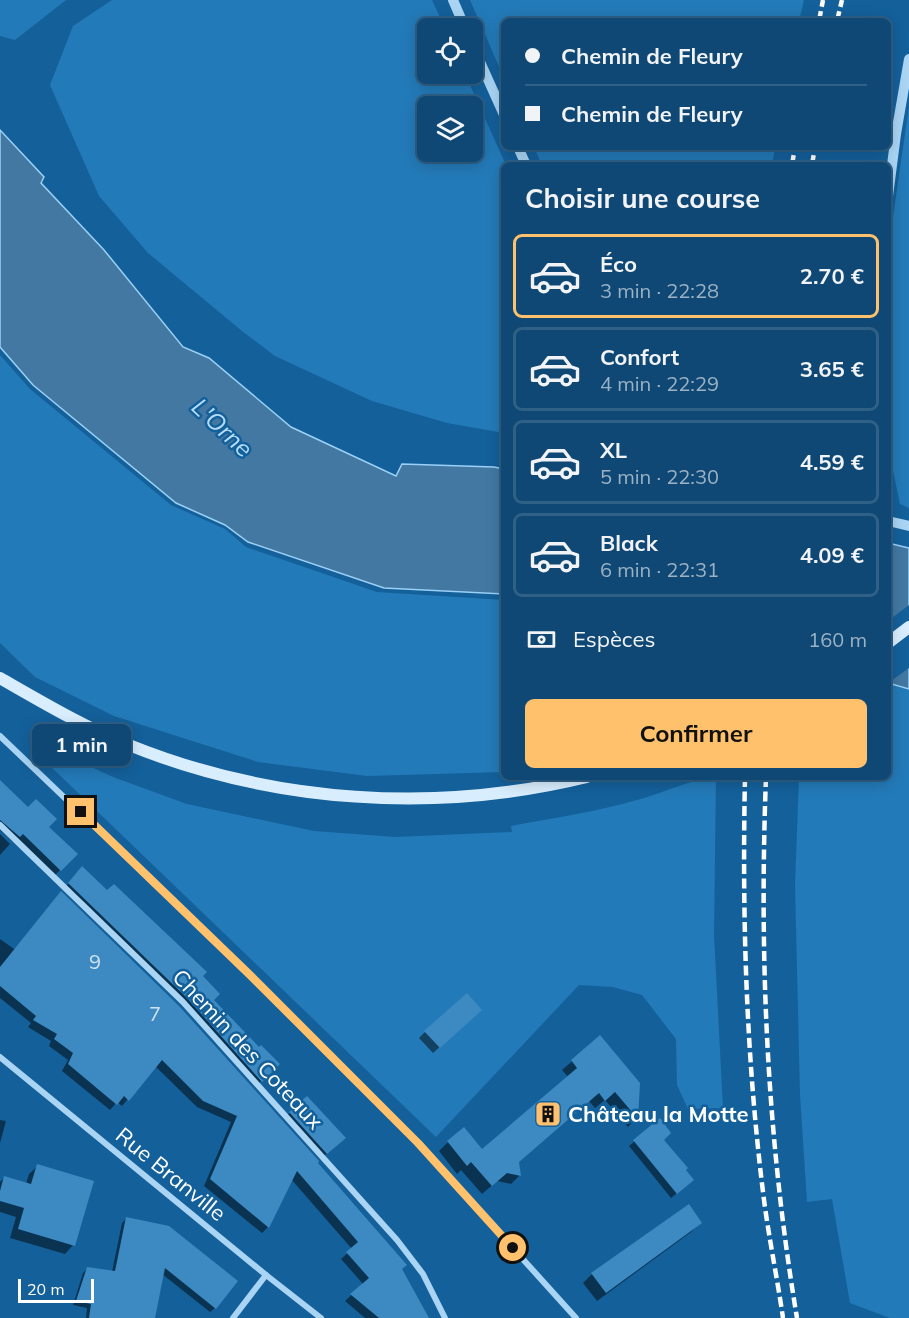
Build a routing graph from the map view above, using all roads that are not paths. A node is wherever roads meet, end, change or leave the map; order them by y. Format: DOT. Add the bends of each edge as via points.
graph roads {
  1 [pos="453,0"];
  2 [pos="461,18"];
  3 [pos="909,59"];
  4 [pos="483,68"];
  5 [pos="501,108"];
  6 [pos="891,173"];
  7 [pos="891,522"];
  8 [pos="909,526"];
  9 [pos="909,627"];
  10 [pos="891,641"];
  11 [pos="0,678"];
  12 [pos="0,736"];
  13 [pos="572,780"];
  14 [pos="0,825"];
  15 [pos="0,1057"];
  16 [pos="266,1275"];
  17 [pos="232,1318"];
  18 [pos="321,1318"];
  19 [pos="445,1318"];
  20 [pos="576,1318"];
  1 -- 2 [label="street"];
  3 -- 6 [label="street"];
  4 -- 5 [label="street"];
  7 -- 8 [label="street"];
  9 -- 10 [label="main road"];
  11 -- 13 [label="main road" via="119,741 177,763 305,792 404,799 486,794"];
  12 -- 20 [label="street" via="250,975 418,1143"];
  14 -- 19 [label="street, Chemin des Coteaux" via="183,1002 397,1240 423,1274"];
  15 -- 16 [label="street, Rue Branville"];
  16 -- 17 [label="street"];
  16 -- 18 [label="street, Rue Branville"];
}
